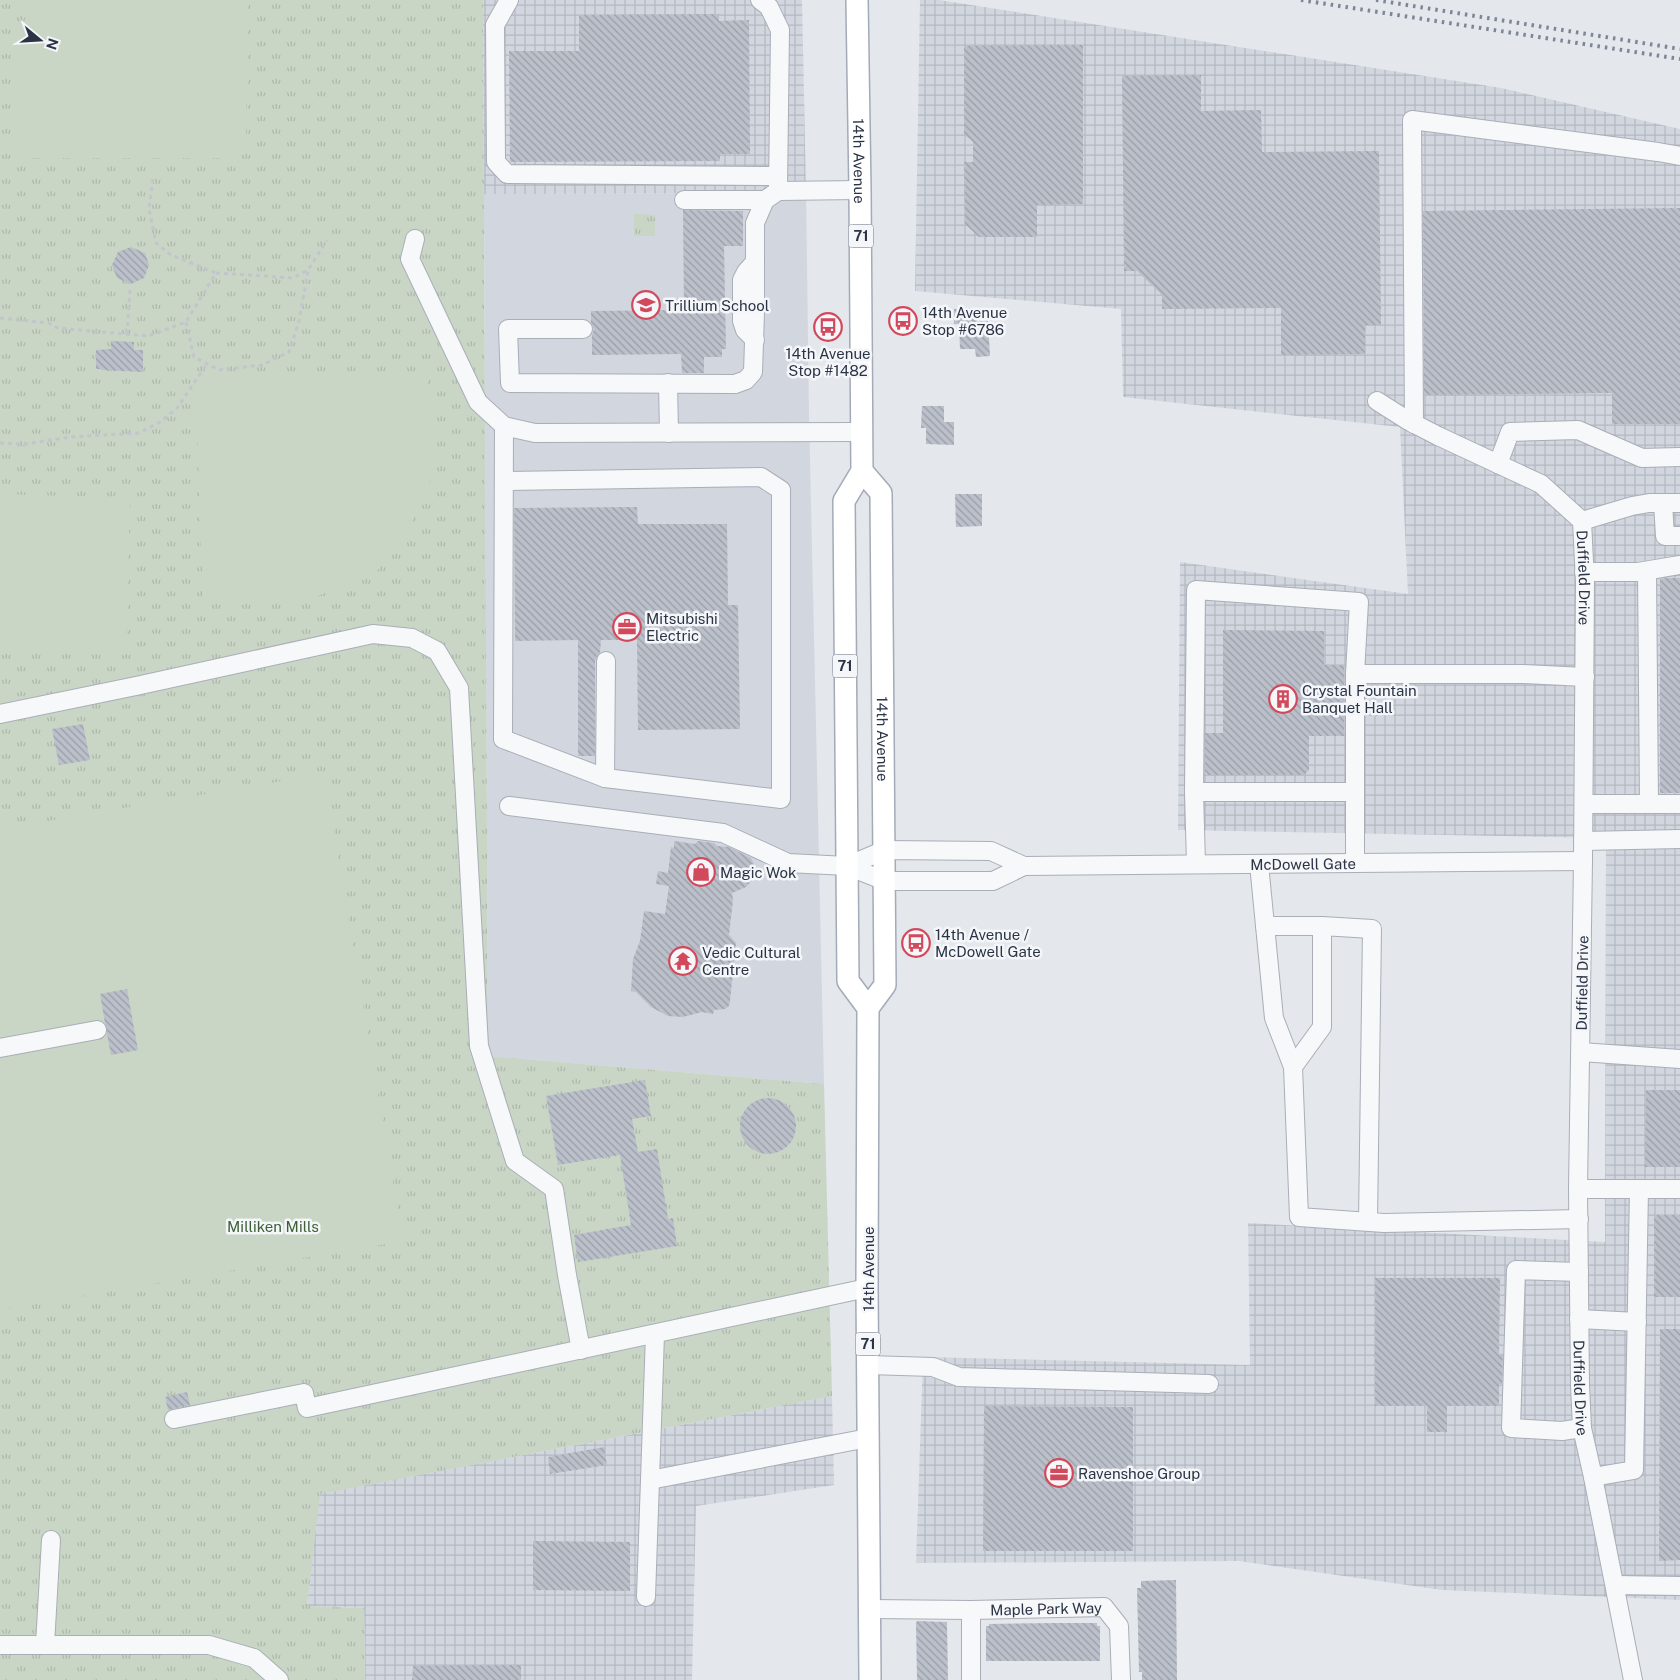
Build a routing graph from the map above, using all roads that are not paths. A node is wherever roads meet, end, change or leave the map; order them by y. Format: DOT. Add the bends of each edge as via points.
graph roads {
  1 [pos="508,0"];
  2 [pos="760,0"];
  3 [pos="857,0"];
  4 [pos="1680,156"];
  5 [pos="773,189"];
  6 [pos="860,190"];
  7 [pos="684,200"];
  8 [pos="415,239"];
  9 [pos="583,329"];
  10 [pos="668,383"];
  11 [pos="1377,401"];
  12 [pos="1414,424"];
  13 [pos="504,426"];
  14 [pos="669,432"];
  15 [pos="862,432"];
  16 [pos="1680,457"];
  17 [pos="1498,464"];
  18 [pos="862,472"];
  19 [pos="504,481"];
  20 [pos="1672,503"];
  21 [pos="1582,521"];
  22 [pos="1680,536"];
  23 [pos="1680,565"];
  24 [pos="1647,571"];
  25 [pos="1584,572"];
  26 [pos="606,661"];
  27 [pos="1355,674"];
  28 [pos="1585,677"];
  29 [pos="0,714"];
  30 [pos="605,778"];
  31 [pos="1194,792"];
  32 [pos="1355,792"];
  33 [pos="1584,804"];
  34 [pos="1649,804"];
  35 [pos="1680,804"];
  36 [pos="509,806"];
  37 [pos="1680,839"];
  38 [pos="1583,841"];
  39 [pos="885,850"];
  40 [pos="1583,861"];
  41 [pos="1355,863"];
  42 [pos="1196,864"];
  43 [pos="1259,864"];
  44 [pos="847,866"];
  45 [pos="1024,866"];
  46 [pos="885,881"];
  47 [pos="1265,926"];
  48 [pos="1322,926"];
  49 [pos="868,1008"];
  50 [pos="97,1030"];
  51 [pos="0,1048"];
  52 [pos="1581,1052"];
  53 [pos="1680,1059"];
  54 [pos="1294,1066"];
  55 [pos="1578,1189"];
  56 [pos="1639,1189"];
  57 [pos="1680,1189"];
  58 [pos="1579,1219"];
  59 [pos="1368,1222"];
  60 [pos="1579,1272"];
  61 [pos="867,1288"];
  62 [pos="1579,1319"];
  63 [pos="1637,1322"];
  64 [pos="655,1334"];
  65 [pos="582,1350"];
  66 [pos="868,1365"];
  67 [pos="1210,1384"];
  68 [pos="174,1419"];
  69 [pos="1582,1428"];
  70 [pos="868,1438"];
  71 [pos="1593,1477"];
  72 [pos="650,1480"];
  73 [pos="51,1540"];
  74 [pos="1614,1585"];
  75 [pos="1680,1586"];
  76 [pos="646,1597"];
  77 [pos="870,1609"];
  78 [pos="971,1610"];
  79 [pos="0,1645"];
  80 [pos="45,1645"];
  81 [pos="279,1680"];
  82 [pos="870,1680"];
  83 [pos="971,1680"];
  84 [pos="1121,1680"];
  85 [pos="1633,1680"];
  1 -- 5 [label="street" via="495,25 496,162 507,174"];
  2 -- 5 [label="street" via="769,7 780,30"];
  3 -- 6 [label="main road, 14th Avenue / 71"];
  4 -- 12 [label="street" via="1412,120"];
  5 -- 6 [label="street"];
  5 -- 7 [label="street"];
  5 -- 10 [label="street" via="755,223 753,372 746,380 735,384"];
  6 -- 15 [label="main road, 14th Avenue / 71"];
  8 -- 13 [label="street" via="410,259 478,402"];
  9 -- 10 [label="street" via="508,329 510,383"];
  10 -- 14 [label="street"];
  11 -- 12 [label="street, Duffield Drive"];
  12 -- 17 [label="street, Duffield Drive"];
  13 -- 14 [label="street" via="535,433"];
  13 -- 19 [label="street"];
  14 -- 15 [label="street"];
  15 -- 18 [label="main road, 14th Avenue / 71"];
  16 -- 17 [label="street" via="1642,458 1578,430 1510,432"];
  17 -- 21 [label="street, Duffield Drive" via="1542,484"];
  18 -- 39 [label="main road, 14th Avenue" via="881,493"];
  18 -- 44 [label="main road, 71" via="844,501"];
  19 -- 30 [label="street" via="502,740"];
  19 -- 30 [label="street" via="761,477 781,490 781,799"];
  20 -- 21 [label="street" via="1632,506"];
  20 -- 22 [label="street" via="1665,536"];
  21 -- 25 [label="street, Duffield Drive"];
  23 -- 24 [label="street"];
  24 -- 25 [label="street"];
  24 -- 34 [label="street"];
  25 -- 28 [label="street, Duffield Drive"];
  26 -- 30 [label="street"];
  27 -- 28 [label="street"];
  27 -- 31 [label="street" via="1359,602 1196,590"];
  27 -- 32 [label="street"];
  28 -- 33 [label="street, Duffield Drive"];
  29 -- 65 [label="street" via="373,634 412,638 437,651 459,688 479,1046 516,1161 554,1189"];
  31 -- 32 [label="street"];
  31 -- 42 [label="street"];
  32 -- 41 [label="street"];
  33 -- 34 [label="street"];
  33 -- 38 [label="street, Duffield Drive"];
  34 -- 35 [label="street"];
  36 -- 44 [label="street" via="723,833 788,863"];
  37 -- 38 [label="street"];
  38 -- 40 [label="street, Duffield Drive"];
  39 -- 44 [label="street"];
  39 -- 45 [label="street, McDowell Gate" via="991,850"];
  39 -- 46 [label="main road, 14th Avenue"];
  40 -- 41 [label="street, McDowell Gate"];
  40 -- 52 [label="street, Duffield Drive"];
  41 -- 43 [label="street, McDowell Gate"];
  42 -- 43 [label="street, McDowell Gate"];
  42 -- 45 [label="street, McDowell Gate"];
  43 -- 47 [label="street"];
  44 -- 46 [label="street, McDowell Gate"];
  44 -- 49 [label="main road, 71" via="848,981"];
  45 -- 46 [label="street, McDowell Gate" via="993,881"];
  46 -- 49 [label="main road, 14th Avenue" via="885,986"];
  47 -- 48 [label="street"];
  47 -- 54 [label="street" via="1274,1018"];
  48 -- 54 [label="street" via="1322,1027"];
  48 -- 59 [label="street" via="1372,929"];
  49 -- 61 [label="main road, 14th Avenue / 71"];
  50 -- 51 [label="street"];
  52 -- 53 [label="street"];
  52 -- 55 [label="street, Duffield Drive"];
  54 -- 59 [label="street" via="1299,1218"];
  55 -- 56 [label="street"];
  55 -- 58 [label="street, Duffield Drive"];
  56 -- 57 [label="street"];
  56 -- 63 [label="street"];
  58 -- 59 [label="street"];
  58 -- 60 [label="street, Duffield Drive"];
  60 -- 62 [label="street, Duffield Drive"];
  60 -- 69 [label="street" via="1516,1270 1511,1428 1562,1431"];
  61 -- 64 [label="street"];
  61 -- 66 [label="main road, 14th Avenue / 71"];
  62 -- 63 [label="street"];
  62 -- 69 [label="street, Duffield Drive"];
  63 -- 71 [label="street" via="1634,1470"];
  64 -- 65 [label="street"];
  64 -- 72 [label="street"];
  65 -- 68 [label="street" via="307,1408 304,1393"];
  66 -- 67 [label="street" via="933,1367 959,1377"];
  66 -- 70 [label="main road, 14th Avenue / 71"];
  69 -- 71 [label="street, Duffield Drive"];
  70 -- 72 [label="street"];
  70 -- 77 [label="main road, 14th Avenue / 71"];
  71 -- 74 [label="street, Duffield Drive"];
  72 -- 76 [label="street"];
  73 -- 80 [label="street"];
  74 -- 75 [label="street"];
  74 -- 85 [label="street, Duffield Drive"];
  77 -- 78 [label="street, Maple Park Way"];
  77 -- 82 [label="main road, 14th Avenue / 71"];
  78 -- 83 [label="street, Maple Park Way"];
  78 -- 84 [label="street, Maple Park Way" via="1104,1607 1119,1626"];
  79 -- 80 [label="street"];
  80 -- 81 [label="street" via="209,1645 254,1658"];
}
